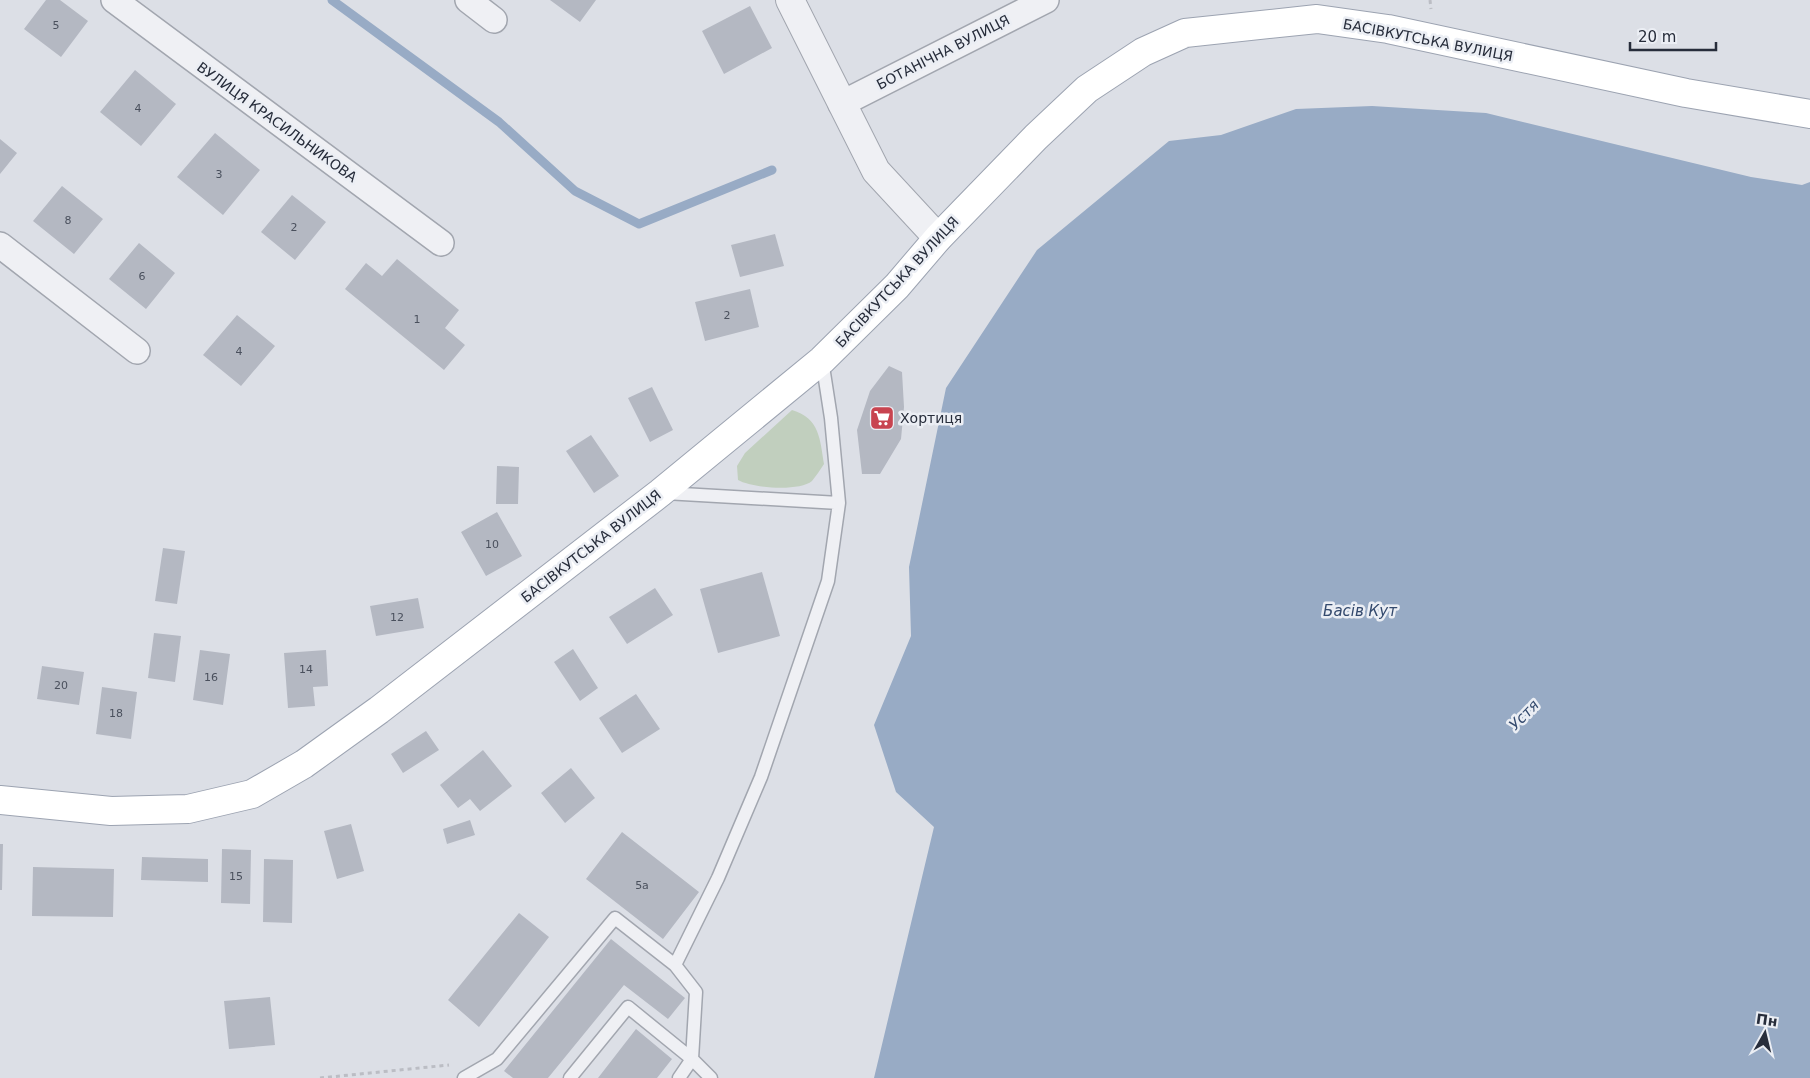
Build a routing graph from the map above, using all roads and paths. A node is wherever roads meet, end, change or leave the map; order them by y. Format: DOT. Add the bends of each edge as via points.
graph roads {
  1 [pos="114,0"];
  2 [pos="468,0"];
  3 [pos="790,0"];
  4 [pos="1046,0"];
  5 [pos="494,20"];
  6 [pos="841,104"];
  7 [pos="1810,114"];
  8 [pos="938,238"];
  9 [pos="441,243"];
  10 [pos="0,244"];
  11 [pos="137,352"];
  12 [pos="822,360"];
  13 [pos="660,493"];
  14 [pos="839,503"];
  15 [pos="0,800"];
  16 [pos="676,965"];
  17 [pos="497,1059"];
  18 [pos="692,1059"];
  19 [pos="320,1078"];
  20 [pos="464,1078"];
  21 [pos="570,1078"];
  22 [pos="679,1078"];
  23 [pos="711,1078"];
  1 -- 9 [label="street, ВУЛИЦЯ КРАСИЛЬНИКОВА"];
  2 -- 5 [label="street"];
  3 -- 6 [label="street"];
  4 -- 6 [label="street, БОТАНІЧНА ВУЛИЦЯ"];
  6 -- 8 [label="street" via="876,171"];
  7 -- 8 [label="main road, БАСІВКУТСЬКА ВУЛИЦЯ" via="1686,94 1388,29 1317,20 1185,33 1144,52 1087,89"];
  8 -- 12 [label="main road, БАСІВКУТСЬКА ВУЛИЦЯ" via="897,286"];
  10 -- 11 [label="street"];
  12 -- 13 [label="main road, БАСІВКУТСЬКА ВУЛИЦЯ"];
  12 -- 14 [label="lane"];
  13 -- 14 [label="lane"];
  13 -- 15 [label="main road, БАСІВКУТСЬКА ВУЛИЦЯ" via="379,710 304,764 252,794 188,809 111,811"];
  14 -- 16 [label="lane" via="828,581 761,777"];
  16 -- 17 [label="lane" via="615,918"];
  16 -- 18 [label="lane" via="696,992"];
  17 -- 19 [label="path"];
  17 -- 20 [label="lane"];
  18 -- 21 [label="lane" via="628,1007"];
  18 -- 22 [label="lane"];
  18 -- 23 [label="lane"];
}
